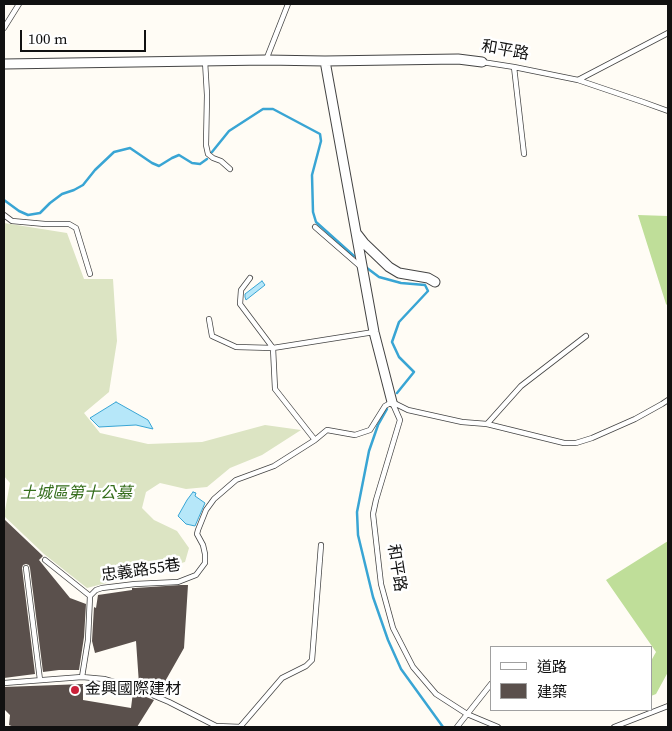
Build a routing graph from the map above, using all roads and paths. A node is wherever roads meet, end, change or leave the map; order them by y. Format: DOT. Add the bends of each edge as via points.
graph roads {
  1 [pos="19,4"];
  2 [pos="288,4"];
  3 [pos="4,28"];
  4 [pos="668,33"];
  5 [pos="266,60"];
  6 [pos="205,61"];
  7 [pos="325,61"];
  8 [pos="482,62"];
  9 [pos="4,64"];
  10 [pos="514,67"];
  11 [pos="578,80"];
  12 [pos="668,111"];
  13 [pos="524,154"];
  14 [pos="230,168"];
  15 [pos="4,215"];
  16 [pos="315,227"];
  17 [pos="357,233"];
  18 [pos="362,268"];
  19 [pos="90,274"];
  20 [pos="250,278"];
  21 [pos="434,282"];
  22 [pos="209,319"];
  23 [pos="374,332"];
  24 [pos="586,336"];
  25 [pos="273,348"];
  26 [pos="668,400"];
  27 [pos="392,402"];
  28 [pos="487,424"];
  29 [pos="315,440"];
  30 [pos="320,545"];
  31 [pos="45,560"];
  32 [pos="26,568"];
  33 [pos="90,596"];
  34 [pos="82,677"];
  35 [pos="40,680"];
  36 [pos="4,682"];
  37 [pos="490,685"];
  38 [pos="668,706"];
  39 [pos="467,714"];
  40 [pos="241,727"];
  41 [pos="457,727"];
  42 [pos="498,727"];
  43 [pos="614,727"];
  1 -- 3 [label="lane"];
  2 -- 5 [label="lane"];
  4 -- 11 [label="lane"];
  5 -- 6 [label="street, 和平路"];
  5 -- 7 [label="street, 和平路"];
  6 -- 9 [label="street, 和平路"];
  6 -- 14 [label="lane" via="208,154"];
  7 -- 8 [label="street, 和平路" via="458,59"];
  7 -- 17 [label="street, 和平路"];
  8 -- 10 [label="lane, 和平路"];
  10 -- 11 [label="lane, 和平路"];
  10 -- 13 [label="lane"];
  11 -- 12 [label="lane, 和平路"];
  15 -- 19 [label="lane" via="12,221 70,224 76,228"];
  16 -- 18 [label="lane"];
  17 -- 18 [label="street, 和平路"];
  17 -- 21 [label="street" via="389,267 399,273"];
  18 -- 23 [label="street, 和平路"];
  20 -- 25 [label="lane" via="241,290 240,304"];
  22 -- 25 [label="lane" via="212,336 228,344"];
  23 -- 25 [label="lane"];
  23 -- 27 [label="street, 和平路"];
  24 -- 28 [label="lane" via="521,386"];
  25 -- 29 [label="lane" via="274,389"];
  26 -- 28 [label="lane" via="635,419 576,443 564,443"];
  27 -- 28 [label="lane" via="408,410"];
  27 -- 29 [label="lane" via="385,406 370,430 355,435 327,430"];
  27 -- 39 [label="lane, 和平路" via="400,420 373,514 381,584 393,628 413,667 436,694"];
  29 -- 33 [label="lane, 忠義路55巷" via="274,466 236,480 214,499 197,534 203,545 205,563 196,574 178,582 102,588"];
  30 -- 40 [label="lane" via="312,660 282,678"];
  31 -- 33 [label="lane"];
  32 -- 35 [label="lane"];
  33 -- 34 [label="lane, 忠義路55巷"];
  34 -- 35 [label="lane"];
  34 -- 40 [label="lane" via="104,679 138,689 216,726"];
  35 -- 36 [label="lane"];
  37 -- 39 [label="lane"];
  38 -- 43 [label="lane"];
  39 -- 41 [label="lane"];
  39 -- 42 [label="lane, 和平路"];
}
